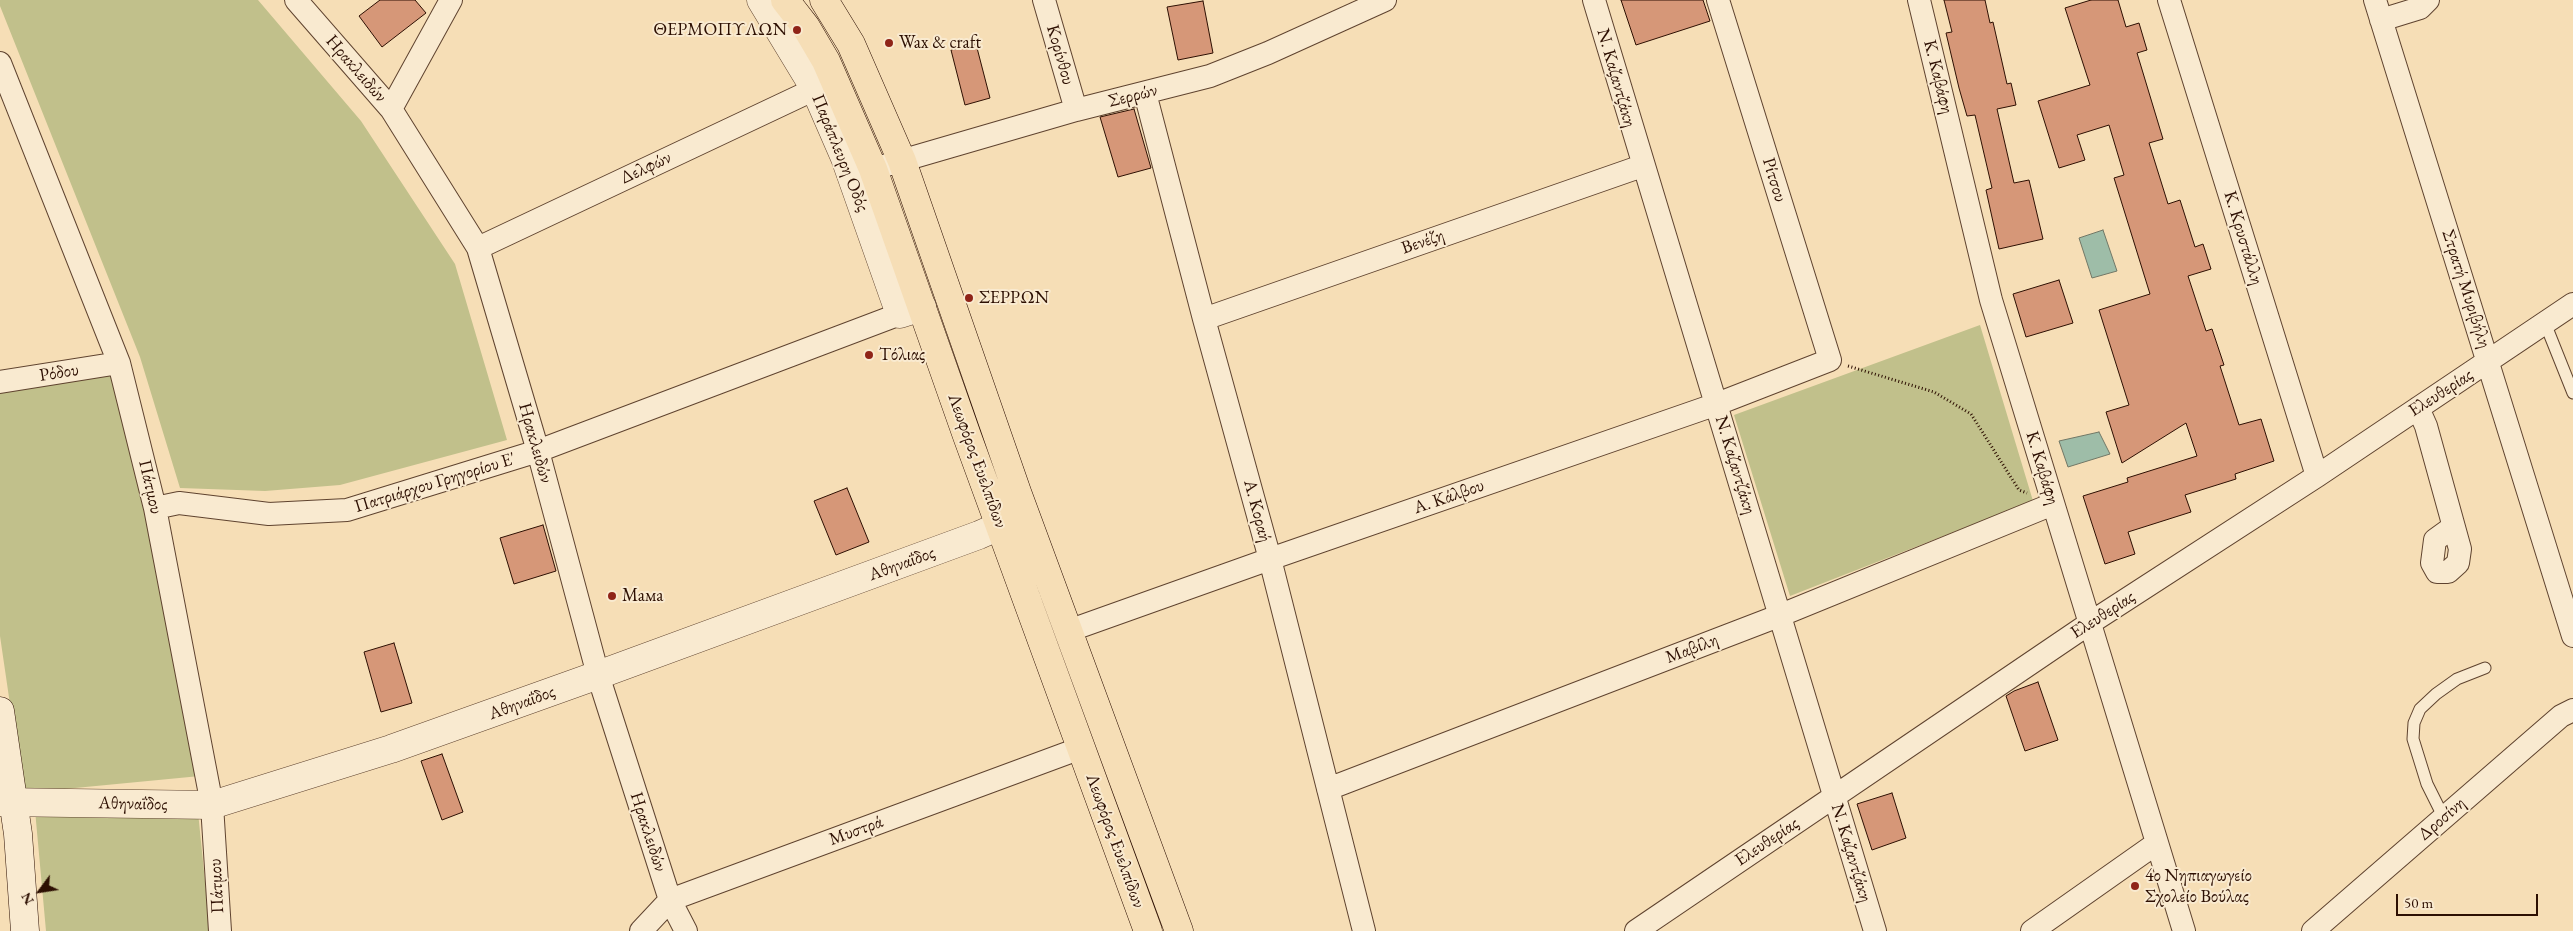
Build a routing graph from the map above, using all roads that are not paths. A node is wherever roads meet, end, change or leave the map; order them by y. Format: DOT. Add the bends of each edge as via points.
graph roads {
  1 [pos="296,0"];
  2 [pos="451,0"];
  3 [pos="762,0"];
  4 [pos="785,0"];
  5 [pos="824,0"];
  6 [pos="1044,0"];
  7 [pos="1383,0"];
  8 [pos="1594,0"];
  9 [pos="1718,0"];
  10 [pos="1919,0"];
  11 [pos="2170,0"];
  12 [pos="2428,0"];
  13 [pos="2378,10"];
  14 [pos="0,63"];
  15 [pos="815,89"];
  16 [pos="1145,93"];
  17 [pos="391,109"];
  18 [pos="1076,110"];
  19 [pos="902,161"];
  20 [pos="1642,166"];
  21 [pos="873,169"];
  22 [pos="478,248"];
  23 [pos="2573,304"];
  24 [pos="911,310"];
  25 [pos="1204,319"];
  26 [pos="2546,323"];
  27 [pos="1830,360"];
  28 [pos="2490,362"];
  29 [pos="119,363"];
  30 [pos="0,382"];
  31 [pos="2573,393"];
  32 [pos="1717,404"];
  33 [pos="2418,408"];
  34 [pos="538,451"];
  35 [pos="2317,476"];
  36 [pos="2053,504"];
  37 [pos="155,508"];
  38 [pos="1025,514"];
  39 [pos="1000,525"];
  40 [pos="2453,527"];
  41 [pos="1270,558"];
  42 [pos="1781,615"];
  43 [pos="2090,623"];
  44 [pos="1068,631"];
  45 [pos="2573,636"];
  46 [pos="2484,668"];
  47 [pos="598,675"];
  48 [pos="2573,710"];
  49 [pos="0,711"];
  50 [pos="1081,748"];
  51 [pos="1328,788"];
  52 [pos="1834,797"];
  53 [pos="7,802"];
  54 [pos="212,805"];
  55 [pos="2444,818"];
  56 [pos="2157,843"];
  57 [pos="670,900"];
  58 [pos="25,931"];
  59 [pos="220,931"];
  60 [pos="641,931"];
  61 [pos="686,931"];
  62 [pos="1148,931"];
  63 [pos="1179,931"];
  64 [pos="1364,931"];
  65 [pos="1636,931"];
  66 [pos="1875,931"];
  67 [pos="2032,931"];
  68 [pos="2184,931"];
  69 [pos="2313,931"];
  1 -- 17 [label="street, Ηρακλειδών"];
  2 -- 17 [label="street"];
  3 -- 15 [label="street, Παράπλευρη Οδός"];
  4 -- 21 [label="main road, Λεωφόρος Ευελπίδων" via="826,61"];
  5 -- 19 [label="main road, Λεωφόρος Ευελπίδων" via="851,44"];
  6 -- 18 [label="street, Κορίνθου"];
  7 -- 16 [label="street, Σερρών" via="1210,76"];
  8 -- 20 [label="street, Ν. Καζαντζάκη"];
  9 -- 27 [label="street, Ρίτσου"];
  10 -- 36 [label="street, Κ. Καβάφη" via="1991,300"];
  11 -- 35 [label="street, Κ. Κρυστάλλη"];
  12 -- 13 [label="street" via="2420,8"];
  13 -- 28 [label="street, Στρατή Μυριβήλη"];
  14 -- 29 [label="street, Πάτμου"];
  15 -- 22 [label="street, Δελφών"];
  15 -- 24 [label="street, Παράπλευρη Οδός"];
  16 -- 18 [label="street, Σερρών"];
  16 -- 25 [label="street, Α. Κοραή"];
  17 -- 22 [label="street, Ηρακλειδών"];
  18 -- 19 [label="street, Σερρών"];
  19 -- 21 [label="street, Σερρών"];
  19 -- 38 [label="main road, Λεωφόρος Ευελπίδων"];
  20 -- 25 [label="street, Βενέζη"];
  20 -- 32 [label="street, Ν. Καζαντζάκη"];
  21 -- 24 [label="main road, Λεωφόρος Ευελπίδων"];
  22 -- 34 [label="street, Ηρακλειδών"];
  23 -- 26 [label="street, Ελευθερίας"];
  24 -- 34 [label="street, Πατριάρχου Γρηγορίου Ε'"];
  24 -- 39 [label="main road, Λεωφόρος Ευελπίδων"];
  25 -- 41 [label="street, Α. Κοραή"];
  26 -- 28 [label="street, Ελευθερίας"];
  26 -- 31 [label="lane"];
  27 -- 32 [label="street, A. Κάλβου"];
  28 -- 33 [label="street, Ελευθερίας"];
  28 -- 45 [label="street, Στρατή Μυριβήλη"];
  29 -- 30 [label="street, Ρόδου"];
  29 -- 37 [label="street, Πάτμου"];
  32 -- 41 [label="street, A. Κάλβου"];
  32 -- 42 [label="street, Ν. Καζαντζάκη"];
  33 -- 35 [label="street, Ελευθερίας"];
  33 -- 40 [label="street" via="2426,426"];
  34 -- 37 [label="street, Πατριάρχου Γρηγορίου Ε'" via="347,510 270,514 179,504"];
  34 -- 47 [label="street, Ηρακλειδών"];
  35 -- 43 [label="street, Ελευθερίας"];
  36 -- 42 [label="street, Μαβίλη"];
  36 -- 43 [label="street, Κ. Καβάφη"];
  37 -- 54 [label="street, Πάτμου"];
  38 -- 39 [label="street, Αθηναΐδος"];
  38 -- 44 [label="main road, Λεωφόρος Ευελπίδων"];
  39 -- 47 [label="street, Αθηναΐδος"];
  39 -- 50 [label="main road, Λεωφόρος Ευελπίδων"];
  41 -- 44 [label="street, A. Κάλβου"];
  41 -- 51 [label="street, Α. Κοραή"];
  42 -- 51 [label="street, Μαβίλη"];
  42 -- 52 [label="street, Ν. Καζαντζάκη"];
  43 -- 52 [label="street, Ελευθερίας"];
  43 -- 56 [label="street, Κ. Καβάφη"];
  44 -- 63 [label="main road, Λεωφόρος Ευελπίδων"];
  46 -- 55 [label="lane" via="2457,679 2436,694 2420,709 2414,722 2412,739 2427,784"];
  47 -- 54 [label="street, Αθηναΐδος" via="391,749"];
  47 -- 57 [label="street, Ηρακλειδών"];
  48 -- 55 [label="street, Δροσίνη" via="2561,716"];
  49 -- 53 [label="street"];
  50 -- 57 [label="street, Μυστρά"];
  50 -- 62 [label="main road, Λεωφόρος Ευελπίδων"];
  51 -- 64 [label="street, Α. Κοραή"];
  52 -- 65 [label="street, Ελευθερίας"];
  52 -- 66 [label="street, Ν. Καζαντζάκη"];
  53 -- 54 [label="street, Αθηναΐδος"];
  53 -- 58 [label="street"];
  54 -- 59 [label="street, Πάτμου"];
  55 -- 69 [label="street, Δροσίνη"];
  56 -- 67 [label="street"];
  56 -- 68 [label="street, Κ. Καβάφη"];
  57 -- 60 [label="street, Μυστρά"];
  57 -- 61 [label="street, Ηρακλειδών"];
}
